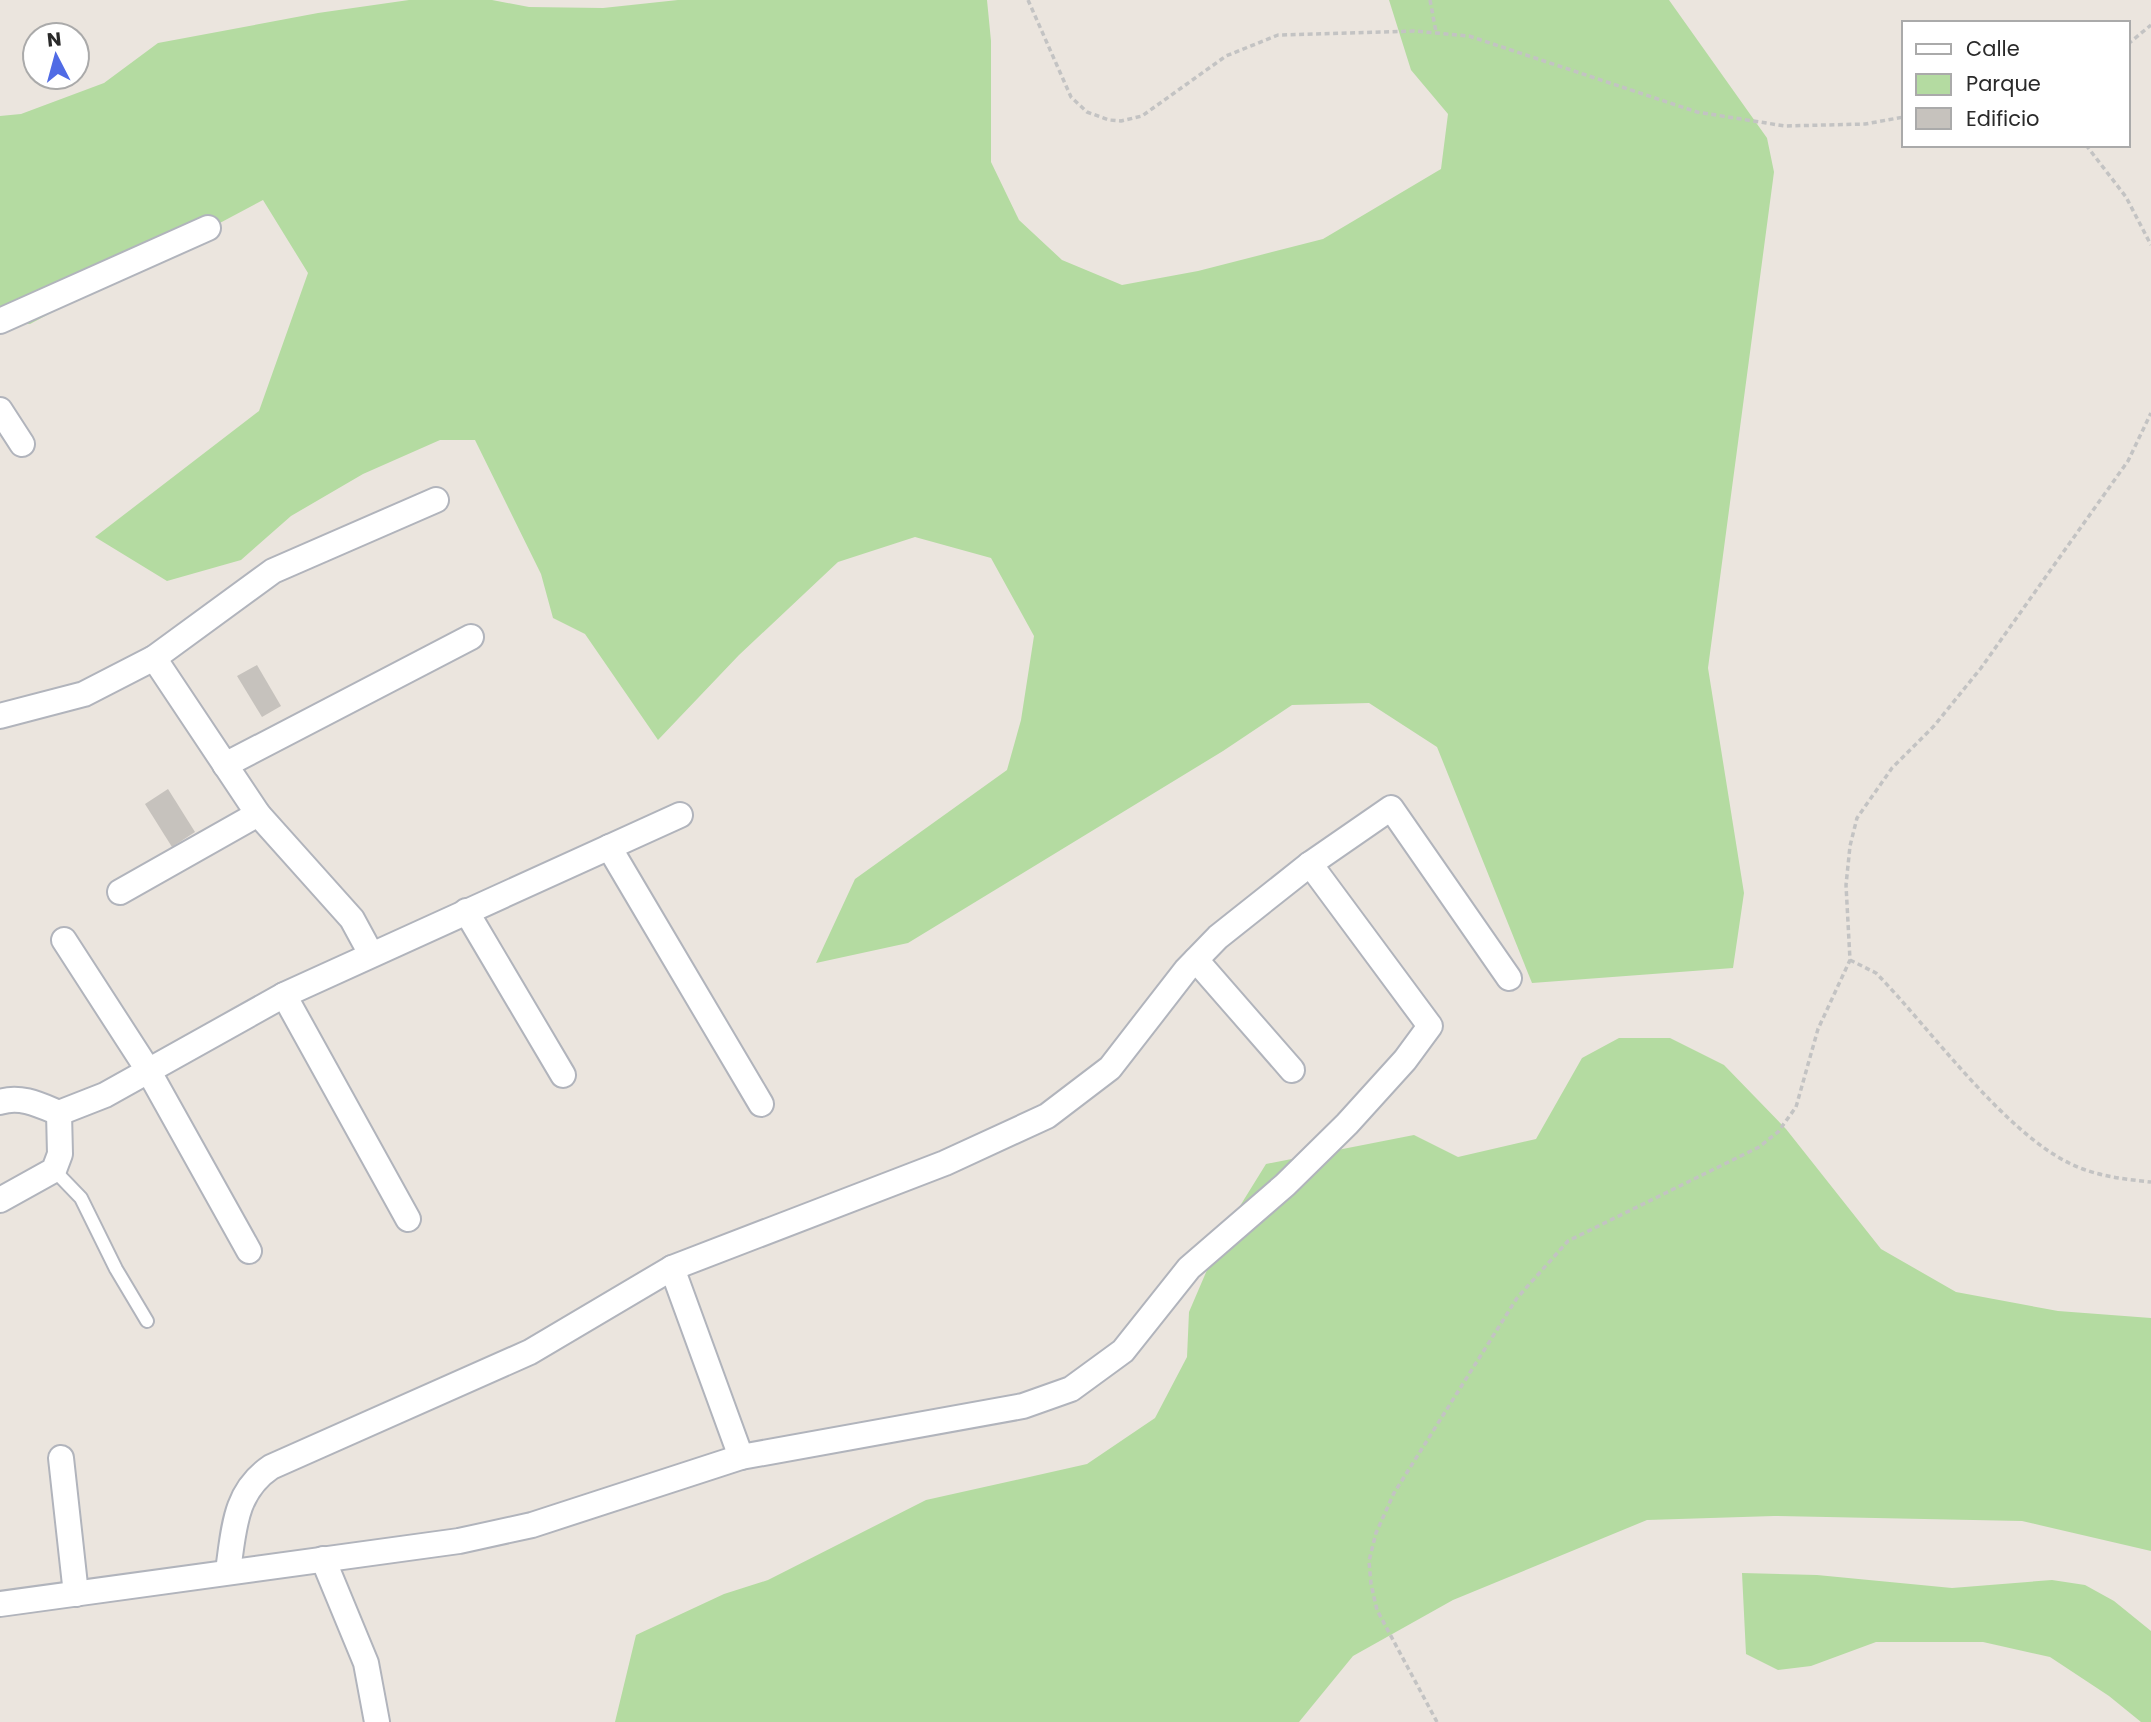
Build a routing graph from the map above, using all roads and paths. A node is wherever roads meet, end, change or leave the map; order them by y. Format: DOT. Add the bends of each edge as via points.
graph roads {
  1 [pos="1028,0"];
  2 [pos="1430,0"];
  3 [pos="2151,24"];
  4 [pos="1436,32"];
  5 [pos="2130,42"];
  6 [pos="1902,117"];
  7 [pos="2088,147"];
  8 [pos="208,228"];
  9 [pos="2151,245"];
  10 [pos="0,321"];
  11 [pos="0,410"];
  12 [pos="2151,413"];
  13 [pos="22,444"];
  14 [pos="436,500"];
  15 [pos="471,637"];
  16 [pos="154,658"];
  17 [pos="0,716"];
  18 [pos="225,765"];
  19 [pos="258,814"];
  20 [pos="680,815"];
  21 [pos="609,847"];
  22 [pos="1310,864"];
  23 [pos="120,892"];
  24 [pos="466,911"];
  25 [pos="64,940"];
  26 [pos="371,954"];
  27 [pos="1196,960"];
  28 [pos="1850,960"];
  29 [pos="1509,978"];
  30 [pos="284,996"];
  31 [pos="148,1070"];
  32 [pos="1292,1070"];
  33 [pos="562,1075"];
  34 [pos="0,1102"];
  35 [pos="761,1104"];
  36 [pos="59,1113"];
  37 [pos="54,1170"];
  38 [pos="2151,1182"];
  39 [pos="0,1200"];
  40 [pos="408,1219"];
  41 [pos="248,1251"];
  42 [pos="673,1268"];
  43 [pos="147,1321"];
  44 [pos="741,1457"];
  45 [pos="61,1458"];
  46 [pos="323,1559"];
  47 [pos="228,1571"];
  48 [pos="76,1594"];
  49 [pos="0,1604"];
  50 [pos="377,1722"];
  51 [pos="1437,1722"];
  1 -- 4 [label="path" via="1071,97 1097,117 1121,121 1150,112 1226,56 1278,36"];
  2 -- 4 [label="path"];
  3 -- 5 [label="path"];
  4 -- 6 [label="path" via="1469,36 1697,112 1786,125 1865,124"];
  7 -- 9 [label="path" via="2126,197"];
  8 -- 10 [label="street"];
  11 -- 13 [label="street"];
  12 -- 28 [label="path" via="2128,461 1988,658 1934,726 1892,768 1857,818 1846,885"];
  14 -- 16 [label="street" via="273,571"];
  15 -- 18 [label="street"];
  16 -- 17 [label="street" via="84,694"];
  16 -- 18 [label="street"];
  18 -- 19 [label="street"];
  19 -- 23 [label="street"];
  19 -- 26 [label="street" via="352,919"];
  20 -- 21 [label="street"];
  21 -- 24 [label="street"];
  21 -- 35 [label="street"];
  22 -- 27 [label="street"];
  22 -- 29 [label="street" via="1391,808"];
  22 -- 44 [label="street" via="1430,1026 1347,1124 1189,1268 1123,1351 1071,1389 1005,1409"];
  24 -- 26 [label="street"];
  24 -- 33 [label="street"];
  25 -- 31 [label="street"];
  26 -- 30 [label="street"];
  27 -- 32 [label="street"];
  27 -- 42 [label="street" via="1110,1068 1047,1116 945,1163"];
  28 -- 38 [label="path" via="1876,973 2028,1135 2068,1162 2106,1177"];
  28 -- 51 [label="path" via="1818,1029 1796,1107 1778,1132 1759,1147 1568,1241 1517,1298 1394,1493 1369,1561 1371,1584 1377,1610"];
  30 -- 31 [label="street"];
  30 -- 40 [label="street"];
  31 -- 36 [label="street" via="105,1095"];
  31 -- 41 [label="street"];
  34 -- 36 [label="street" via="11,1098"];
  36 -- 37 [label="street" via="60,1154"];
  37 -- 39 [label="street"];
  37 -- 43 [label="lane" via="81,1198"];
  42 -- 44 [label="street"];
  42 -- 47 [label="street" via="530,1352 259,1475 239,1504"];
  44 -- 46 [label="street" via="532,1525 459,1541"];
  45 -- 48 [label="street"];
  46 -- 47 [label="street"];
  46 -- 50 [label="street" via="366,1663"];
  47 -- 48 [label="street"];
  48 -- 49 [label="street"];
}
